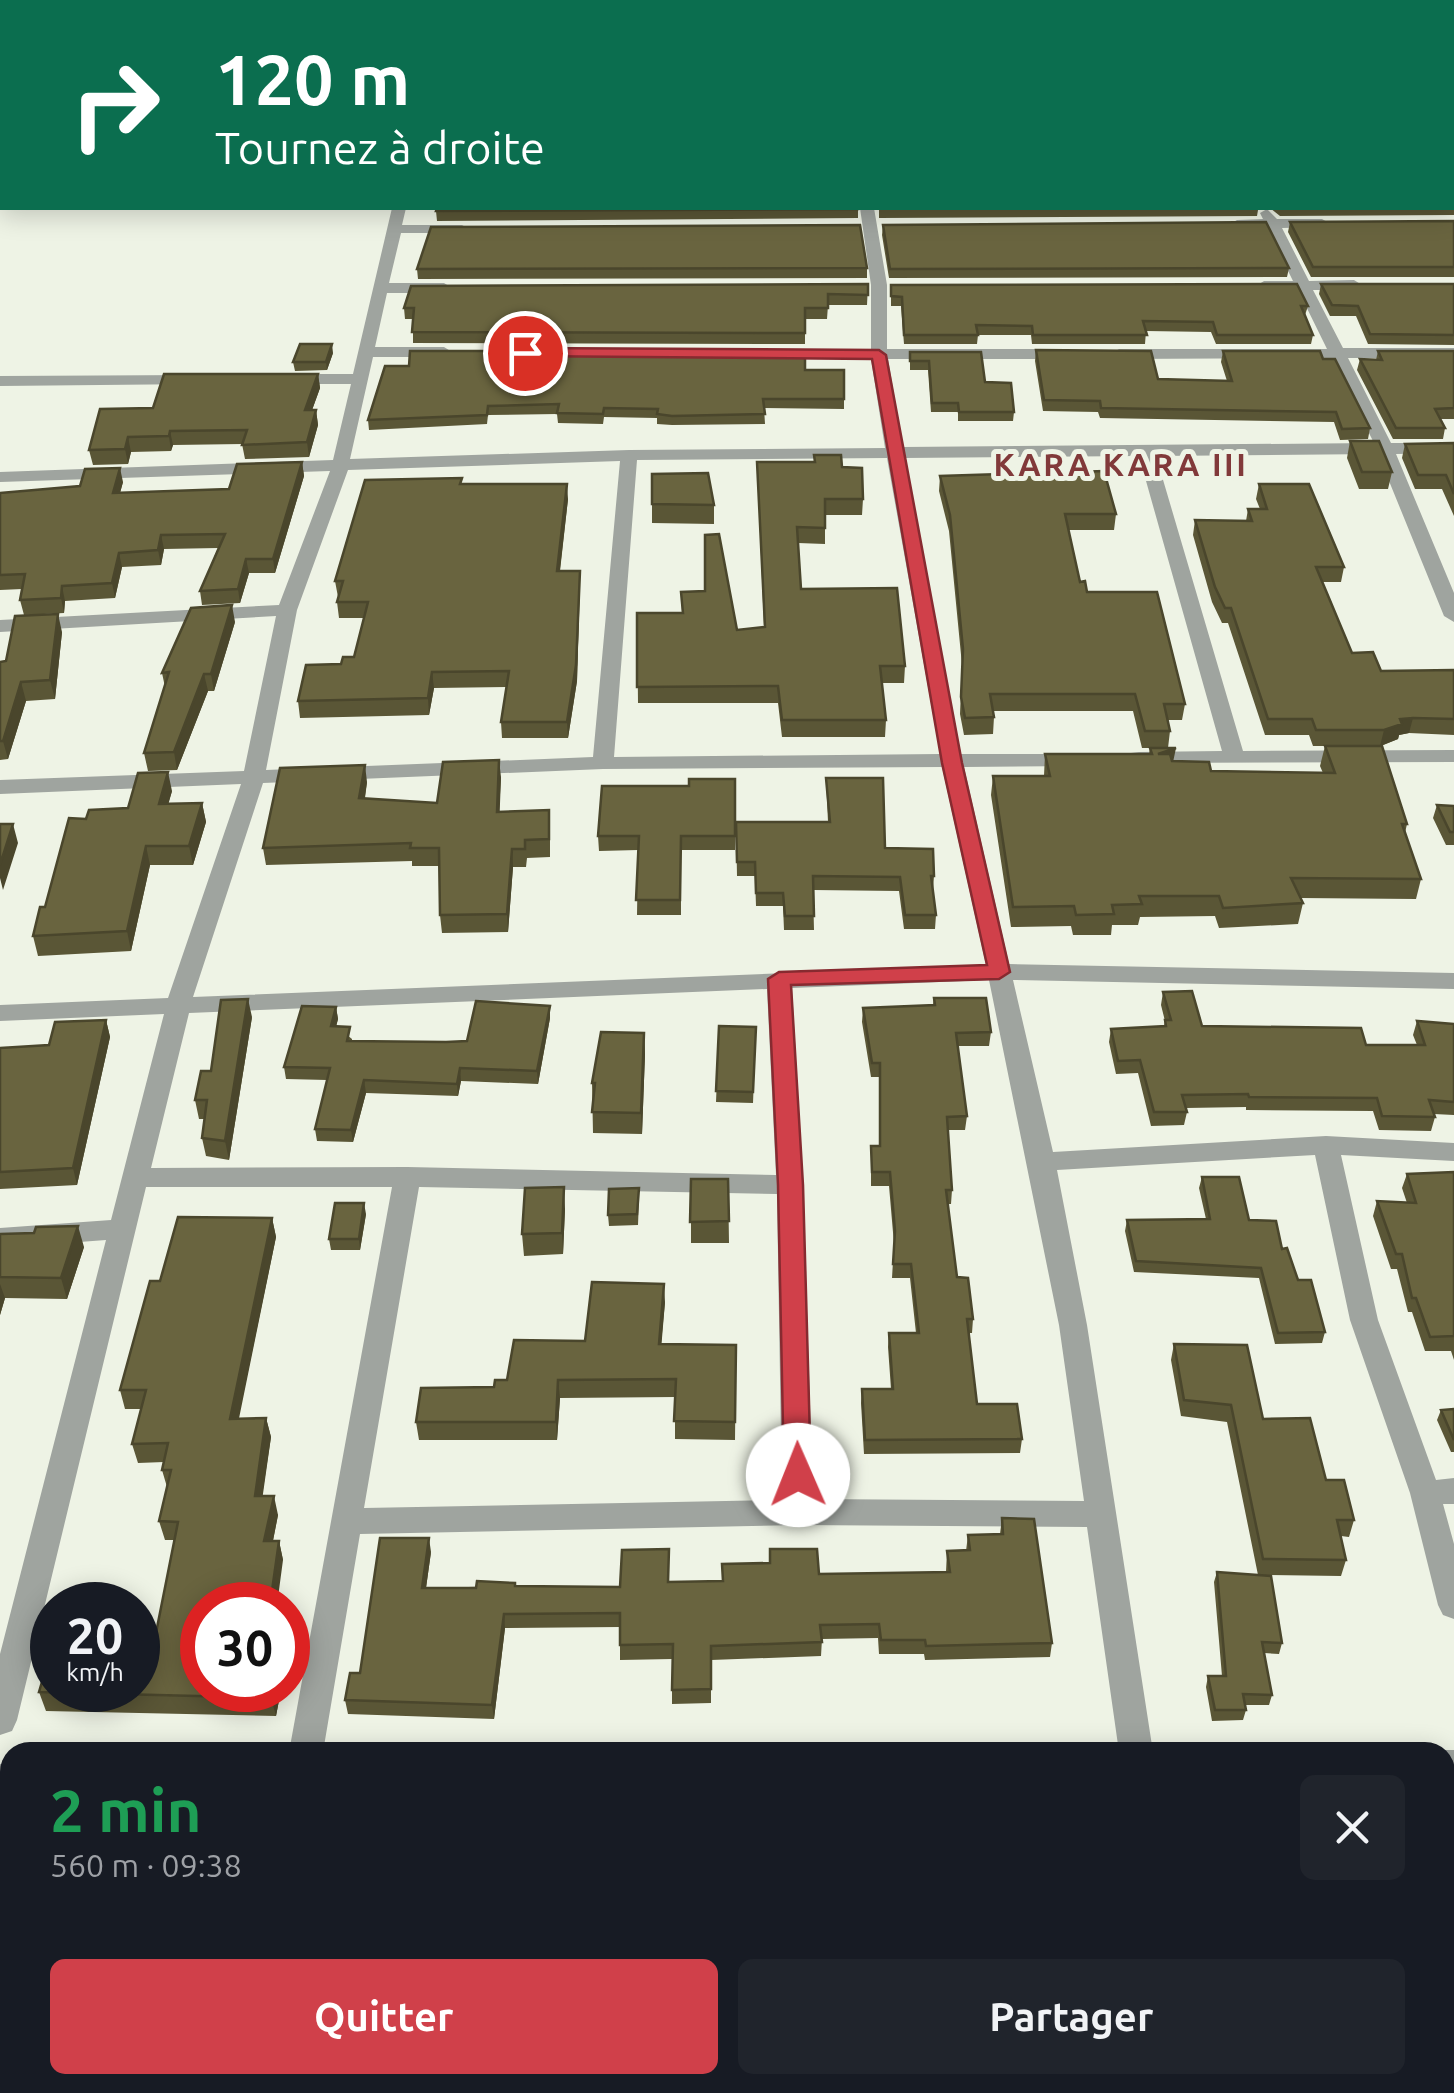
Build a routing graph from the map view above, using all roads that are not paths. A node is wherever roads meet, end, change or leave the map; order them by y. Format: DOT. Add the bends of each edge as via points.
graph roads {
  1 [pos="397,210"];
  2 [pos="868,210"];
  3 [pos="1268,216"];
  4 [pos="1345,223"];
  5 [pos="1215,224"];
  6 [pos="392,228"];
  7 [pos="488,228"];
  8 [pos="1379,285"];
  9 [pos="1246,286"];
  10 [pos="1304,286"];
  11 [pos="379,288"];
  12 [pos="459,288"];
  13 [pos="368,352"];
  14 [pos="466,352"];
  15 [pos="1336,352"];
  16 [pos="1454,352"];
  17 [pos="761,354"];
  18 [pos="1085,354"];
  19 [pos="1104,354"];
  20 [pos="879,355"];
  21 [pos="260,379"];
  22 [pos="359,379"];
  23 [pos="220,380"];
  24 [pos="0,381"];
  25 [pos="1454,448"];
  26 [pos="1385,449"];
  27 [pos="1146,450"];
  28 [pos="628,454"];
  29 [pos="896,454"];
  30 [pos="340,467"];
  31 [pos="0,477"];
  32 [pos="1451,605"];
  33 [pos="287,610"];
  34 [pos="0,626"];
  35 [pos="1234,756"];
  36 [pos="1454,756"];
  37 [pos="603,763"];
  38 [pos="952,763"];
  39 [pos="254,777"];
  40 [pos="0,787"];
  41 [pos="999,972"];
  42 [pos="779,979"];
  43 [pos="1454,981"];
  44 [pos="178,1003"];
  45 [pos="0,1013"];
  46 [pos="1326,1144"];
  47 [pos="1454,1152"];
  48 [pos="1042,1162"];
  49 [pos="135,1178"];
  50 [pos="408,1178"];
  51 [pos="790,1185"];
  52 [pos="122,1229"];
  53 [pos="0,1238"];
  54 [pos="1439,1492"];
  55 [pos="798,1512"];
  56 [pos="1100,1514"];
  57 [pos="348,1521"];
  58 [pos="1454,1605"];
  59 [pos="0,1720"];
  60 [pos="308,1742"];
  61 [pos="1134,1742"];
  1 -- 6 [label="street"];
  2 -- 20 [label="street" via="879,286"];
  3 -- 4 [label="street"];
  3 -- 5 [label="street"];
  3 -- 10 [label="street"];
  6 -- 7 [label="street"];
  6 -- 11 [label="street"];
  8 -- 10 [label="street"];
  9 -- 10 [label="street"];
  10 -- 15 [label="street"];
  11 -- 12 [label="street"];
  11 -- 13 [label="street"];
  13 -- 14 [label="street"];
  13 -- 22 [label="street"];
  15 -- 16 [label="street"];
  15 -- 19 [label="street"];
  15 -- 26 [label="street"];
  17 -- 20 [label="street"];
  18 -- 20 [label="street"];
  20 -- 29 [label="street"];
  21 -- 22 [label="street"];
  22 -- 30 [label="street"];
  23 -- 24 [label="street"];
  25 -- 26 [label="street"];
  26 -- 27 [label="street"];
  26 -- 32 [label="street"];
  27 -- 29 [label="street"];
  27 -- 35 [label="street"];
  28 -- 29 [label="street"];
  28 -- 30 [label="street"];
  28 -- 37 [label="street"];
  29 -- 38 [label="street"];
  30 -- 31 [label="street"];
  30 -- 33 [label="street"];
  33 -- 34 [label="street"];
  33 -- 39 [label="street"];
  35 -- 36 [label="street"];
  35 -- 38 [label="street"];
  37 -- 38 [label="street"];
  37 -- 39 [label="street"];
  38 -- 41 [label="street"];
  39 -- 40 [label="street"];
  39 -- 44 [label="street"];
  41 -- 42 [label="street"];
  41 -- 43 [label="street"];
  41 -- 48 [label="street"];
  42 -- 44 [label="street"];
  42 -- 51 [label="street"];
  44 -- 45 [label="street"];
  44 -- 49 [label="street"];
  46 -- 47 [label="street"];
  46 -- 48 [label="street"];
  46 -- 54 [label="street" via="1364,1320"];
  48 -- 56 [label="street"];
  49 -- 50 [label="street"];
  49 -- 52 [label="street"];
  50 -- 51 [label="street"];
  50 -- 57 [label="street"];
  51 -- 55 [label="street"];
  52 -- 53 [label="street"];
  52 -- 59 [label="street"];
  54 -- 58 [label="street"];
  55 -- 56 [label="street"];
  55 -- 57 [label="street"];
  56 -- 61 [label="street"];
  57 -- 60 [label="street"];
}
